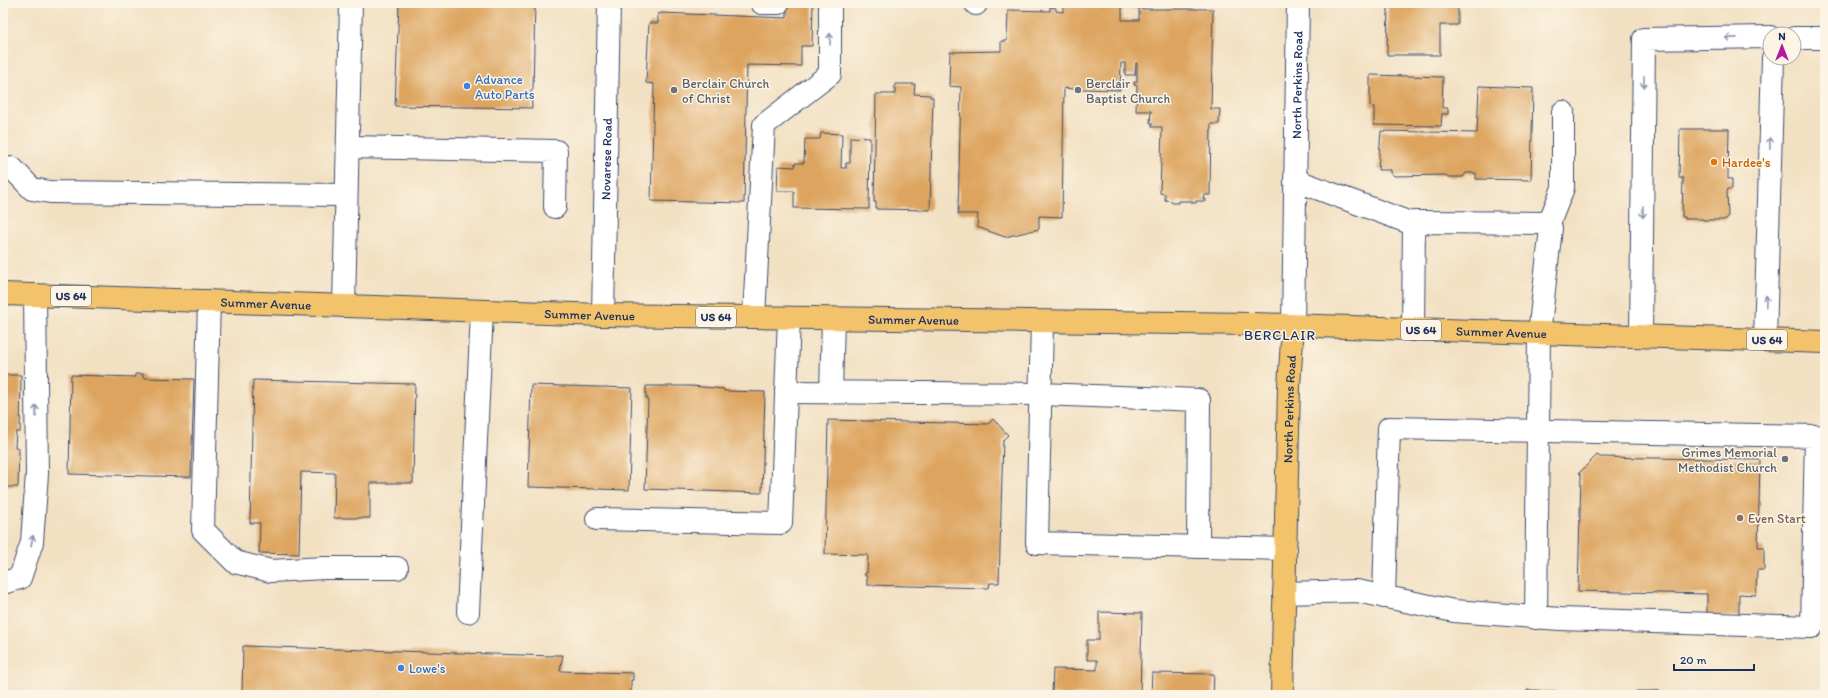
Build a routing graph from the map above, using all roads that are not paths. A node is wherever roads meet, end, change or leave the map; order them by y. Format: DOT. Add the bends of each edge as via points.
graph roads {
  1 [pos="351,3"];
  2 [pos="609,3"];
  3 [pos="830,3"];
  4 [pos="1298,3"];
  5 [pos="1762,37"];
  6 [pos="1802,38"];
  7 [pos="1825,38"];
  8 [pos="1773,66"];
  9 [pos="1563,112"];
  10 [pos="348,147"];
  11 [pos="12,168"];
  12 [pos="1295,180"];
  13 [pos="346,196"];
  14 [pos="555,208"];
  15 [pos="1549,223"];
  16 [pos="1413,224"];
  17 [pos="3,294"];
  18 [pos="35,295"];
  19 [pos="209,301"];
  20 [pos="344,306"];
  21 [pos="482,311"];
  22 [pos="603,315"];
  23 [pos="754,317"];
  24 [pos="789,318"];
  25 [pos="833,319"];
  26 [pos="1042,322"];
  27 [pos="1292,326"];
  28 [pos="1413,330"];
  29 [pos="1538,334"];
  30 [pos="1642,336"];
  31 [pos="1765,340"];
  32 [pos="1825,342"];
  33 [pos="786,392"];
  34 [pos="831,392"];
  35 [pos="1040,394"];
  36 [pos="1538,431"];
  37 [pos="1820,451"];
  38 [pos="597,519"];
  39 [pos="1198,547"];
  40 [pos="1286,550"];
  41 [pos="397,568"];
  42 [pos="12,581"];
  43 [pos="1284,593"];
  44 [pos="1384,597"];
  45 [pos="468,612"];
  46 [pos="1536,618"];
  47 [pos="1282,695"];
  1 -- 10 [label="street"];
  2 -- 22 [label="street, Novarese Road"];
  23 -- 3 [label="street, one-way" via="764,125 830,74"];
  4 -- 12 [label="street, North Perkins Road"];
  5 -- 30 [label="street, one-way" via="1644,39"];
  6 -- 7 [label="street"];
  31 -- 8 [label="street, one-way"];
  9 -- 15 [label="street" via="1562,188"];
  10 -- 13 [label="street"];
  10 -- 14 [label="street" via="556,151"];
  11 -- 13 [label="street" via="32,189 50,192"];
  12 -- 16 [label="street"];
  12 -- 27 [label="street, North Perkins Road"];
  13 -- 20 [label="street"];
  15 -- 16 [label="street"];
  15 -- 29 [label="street" via="1551,228"];
  16 -- 28 [label="street"];
  17 -- 18 [label="main road, Summer Avenue / US 64"];
  18 -- 19 [label="main road, Summer Avenue / US 64"];
  42 -- 18 [label="street, one-way" via="32,542 37,474"];
  19 -- 20 [label="main road, Summer Avenue / US 64"];
  19 -- 41 [label="street" via="203,530 235,562 272,571"];
  20 -- 21 [label="main road, Summer Avenue / US 64"];
  21 -- 22 [label="main road, Summer Avenue / US 64"];
  21 -- 45 [label="street"];
  22 -- 23 [label="main road, Summer Avenue / US 64"];
  23 -- 24 [label="main road, Summer Avenue / US 64"];
  24 -- 25 [label="main road, Summer Avenue / US 64"];
  24 -- 33 [label="street"];
  25 -- 26 [label="main road, Summer Avenue / US 64"];
  25 -- 34 [label="street"];
  26 -- 27 [label="main road, Summer Avenue / US 64"];
  26 -- 35 [label="street"];
  27 -- 28 [label="main road, Summer Avenue / US 64"];
  27 -- 40 [label="main road, North Perkins Road"];
  28 -- 29 [label="main road, Summer Avenue / US 64"];
  29 -- 30 [label="main road, Summer Avenue / US 64"];
  29 -- 36 [label="street"];
  30 -- 31 [label="main road, Summer Avenue / US 64"];
  31 -- 32 [label="main road, Summer Avenue / US 64"];
  33 -- 34 [label="street"];
  33 -- 38 [label="street" via="781,523"];
  34 -- 35 [label="street"];
  35 -- 39 [label="street" via="1199,400"];
  35 -- 39 [label="street" via="1038,543"];
  36 -- 37 [label="street" via="1816,436"];
  36 -- 44 [label="street" via="1389,428"];
  36 -- 46 [label="street"];
  37 -- 46 [label="street" via="1812,627"];
  39 -- 40 [label="street"];
  40 -- 43 [label="main road, North Perkins Road"];
  43 -- 44 [label="street" via="1357,591"];
  43 -- 47 [label="main road, North Perkins Road"];
  44 -- 46 [label="street" via="1454,612"];
}
